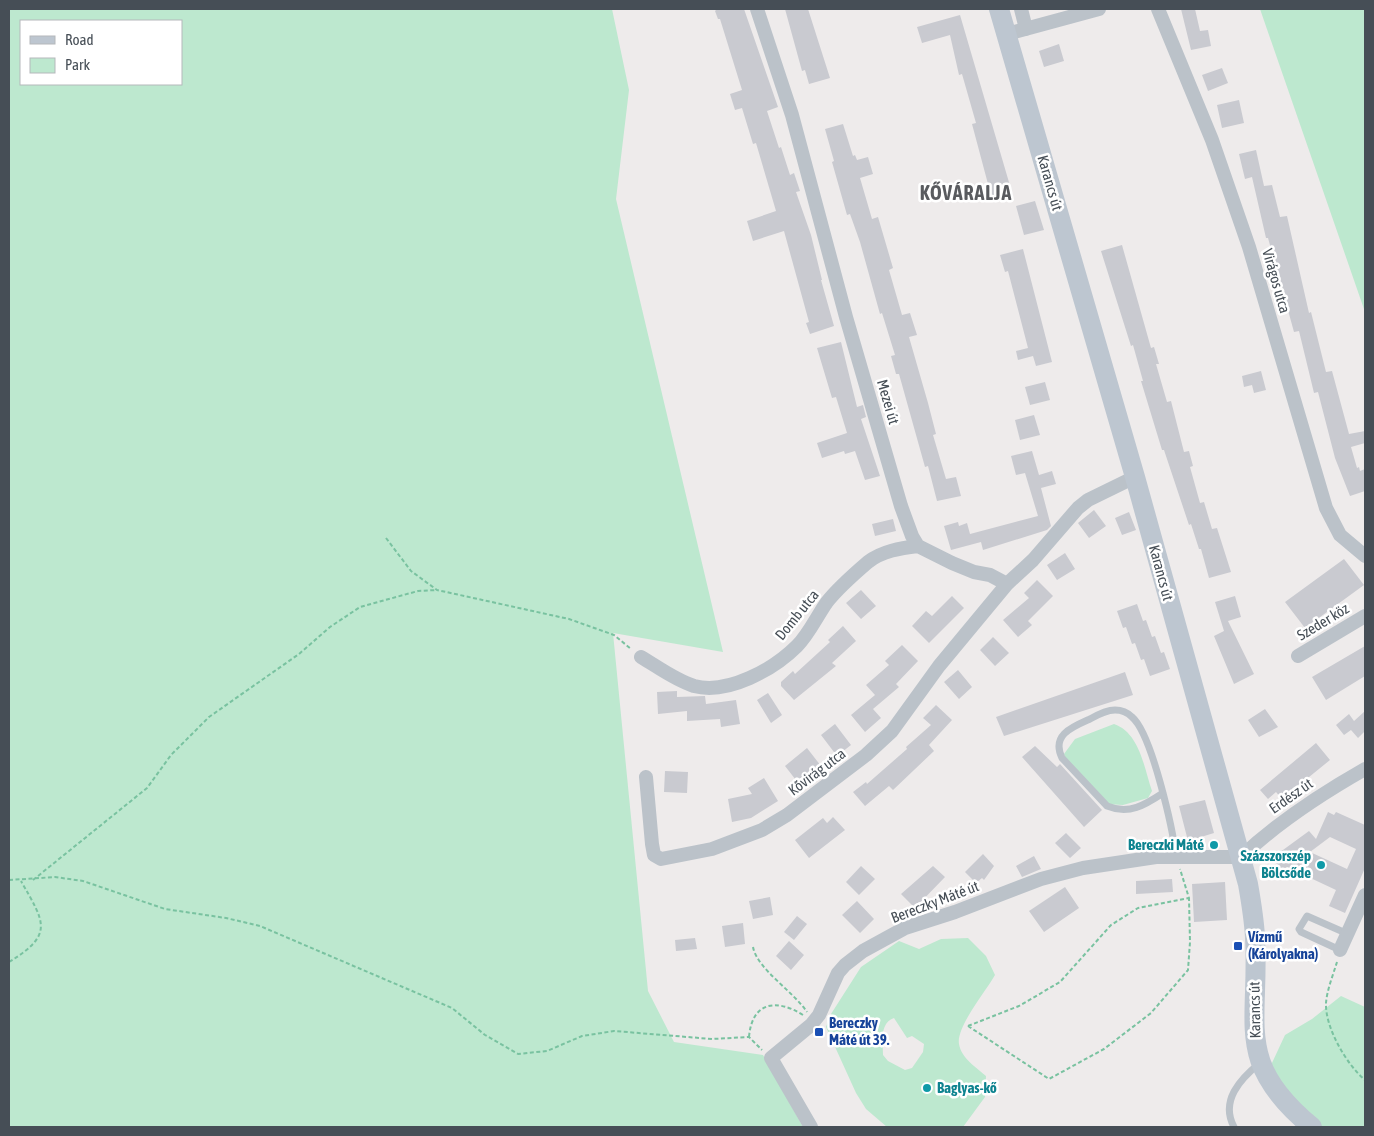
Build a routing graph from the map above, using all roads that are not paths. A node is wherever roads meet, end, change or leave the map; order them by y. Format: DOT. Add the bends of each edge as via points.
graph roads {
  1 [pos="757,9"];
  2 [pos="999,9"];
  3 [pos="1021,9"];
  4 [pos="1098,9"];
  5 [pos="1158,9"];
  6 [pos="1016,31"];
  7 [pos="1135,477"];
  8 [pos="918,546"];
  9 [pos="1365,556"];
  10 [pos="1007,584"];
  11 [pos="1365,616"];
  12 [pos="1298,656"];
  13 [pos="641,657"];
  14 [pos="1365,769"];
  15 [pos="646,777"];
  16 [pos="1163,793"];
  17 [pos="1241,857"];
  18 [pos="1176,858"];
  19 [pos="1365,895"];
  20 [pos="1348,934"];
  21 [pos="1340,950"];
  22 [pos="1260,1063"];
  23 [pos="811,1127"];
  24 [pos="1234,1127"];
  25 [pos="1312,1127"];
  1 -- 8 [label="street, Mezei út" via="792,115 901,506"];
  2 -- 6 [label="main road, Karancs út"];
  3 -- 6 [label="street, Karancs út"];
  4 -- 6 [label="street"];
  5 -- 9 [label="street, Virágos utca" via="1212,140 1249,247 1326,508 1340,535"];
  6 -- 7 [label="main road, Karancs út"];
  7 -- 10 [label="street" via="1078,508 1033,560"];
  7 -- 17 [label="main road, Karancs út"];
  8 -- 10 [label="street"];
  8 -- 13 [label="street, Domb utca" via="895,549 870,561 828,601 798,645 772,665 741,682 711,688 696,686 679,680"];
  10 -- 15 [label="street, Kővirág utca" via="939,666 892,731 827,785 762,830 712,849 662,859 657,857 652,844"];
  11 -- 12 [label="street, Szeder köz"];
  14 -- 17 [label="street, Erdész út" via="1263,836"];
  16 -- 16 [label="lane" via="1146,740 1138,724 1125,712 1104,712 1068,728 1061,736 1058,751 1062,758 1107,806 1116,809 1143,806"];
  16 -- 18 [label="lane" via="1174,832"];
  17 -- 18 [label="street, Bereczky Máté út"];
  17 -- 22 [label="main road, Karancs út" via="1255,937 1253,1032"];
  18 -- 23 [label="street, Bereczky Máté út" via="1125,860 1040,879 904,928 863,951 838,972 813,1022 798,1038 770,1058"];
  19 -- 20 [label="street"];
  20 -- 21 [label="street"];
  20 -- 21 [label="lane" via="1307,916 1299,929"];
  22 -- 24 [label="lane" via="1239,1082 1231,1099 1230,1119"];
  22 -- 25 [label="main road, Karancs út" via="1279,1096"];
}
